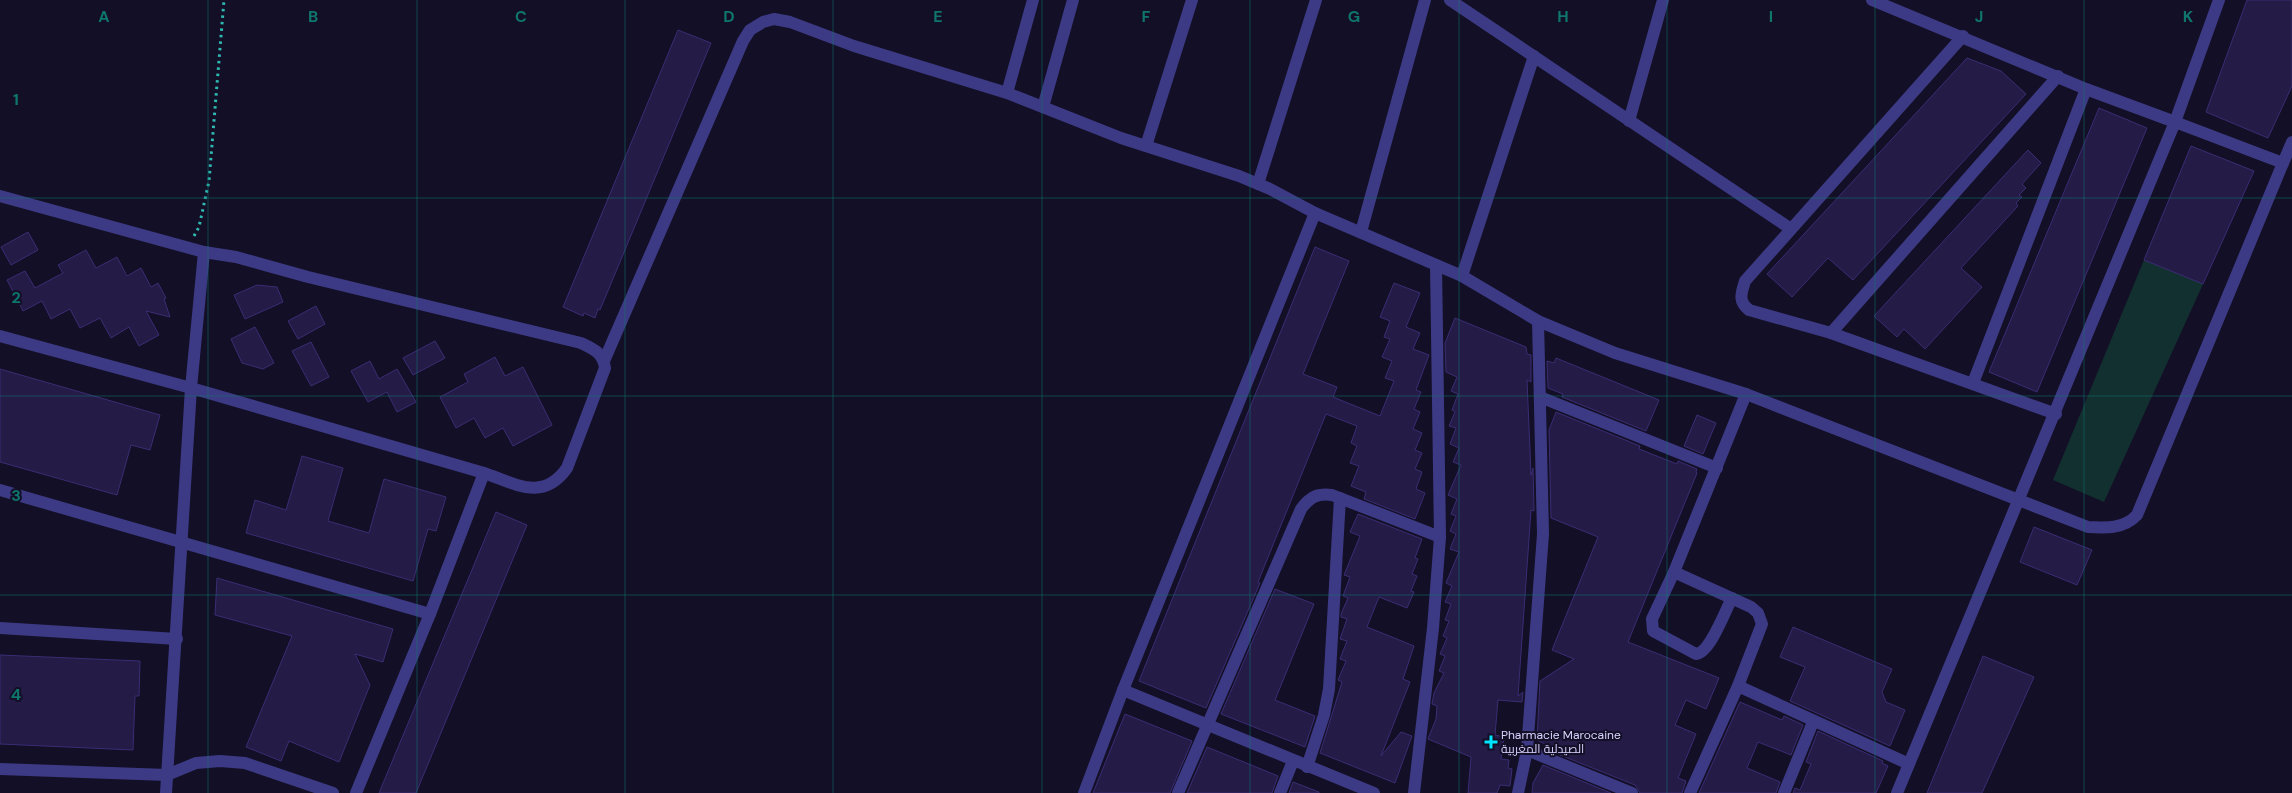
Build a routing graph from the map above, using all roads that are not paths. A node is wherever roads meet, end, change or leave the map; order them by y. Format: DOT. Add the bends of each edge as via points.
graph roads {
  1 [pos="1033,0"];
  2 [pos="1073,0"];
  3 [pos="1192,0"];
  4 [pos="1316,0"];
  5 [pos="1425,0"];
  6 [pos="1450,0"];
  7 [pos="1663,0"];
  8 [pos="1872,0"];
  9 [pos="2219,0"];
  10 [pos="1962,36"];
  11 [pos="1534,56"];
  12 [pos="2058,76"];
  13 [pos="2086,89"];
  14 [pos="1007,93"];
  15 [pos="1043,107"];
  16 [pos="1629,121"];
  17 [pos="2175,122"];
  18 [pos="2292,142"];
  19 [pos="1146,146"];
  20 [pos="2283,163"];
  21 [pos="1258,184"];
  22 [pos="0,196"];
  23 [pos="1315,213"];
  24 [pos="1791,228"];
  25 [pos="1360,232"];
  26 [pos="204,252"];
  27 [pos="1436,264"];
  28 [pos="1462,276"];
  29 [pos="1538,321"];
  30 [pos="1830,333"];
  31 [pos="0,336"];
  32 [pos="604,361"];
  33 [pos="1973,383"];
  34 [pos="191,388"];
  35 [pos="1746,394"];
  36 [pos="1540,397"];
  37 [pos="2056,414"];
  38 [pos="1717,468"];
  39 [pos="484,472"];
  40 [pos="0,490"];
  41 [pos="1340,498"];
  42 [pos="2018,501"];
  43 [pos="1440,537"];
  44 [pos="182,542"];
  45 [pos="1674,572"];
  46 [pos="1732,598"];
  47 [pos="430,614"];
  48 [pos="0,628"];
  49 [pos="177,639"];
  50 [pos="1738,686"];
  51 [pos="1123,690"];
  52 [pos="1814,722"];
  53 [pos="1208,725"];
  54 [pos="1527,750"];
  55 [pos="1293,761"];
  56 [pos="1909,764"];
  57 [pos="1307,767"];
  58 [pos="0,769"];
  59 [pos="167,775"];
  60 [pos="166,793"];
  61 [pos="333,793"];
  62 [pos="356,793"];
  63 [pos="1084,793"];
  64 [pos="1178,793"];
  65 [pos="1280,793"];
  66 [pos="1374,793"];
  67 [pos="1414,793"];
  68 [pos="1518,793"];
  69 [pos="1632,793"];
  70 [pos="1690,793"];
  71 [pos="1784,793"];
  72 [pos="1897,793"];
  1 -- 14 [label="street"];
  2 -- 15 [label="street"];
  3 -- 19 [label="street"];
  4 -- 21 [label="street"];
  5 -- 25 [label="street"];
  6 -- 11 [label="street"];
  7 -- 16 [label="street"];
  8 -- 10 [label="street"];
  9 -- 17 [label="street"];
  10 -- 12 [label="street"];
  10 -- 24 [label="street"];
  11 -- 16 [label="street"];
  11 -- 28 [label="street"];
  12 -- 13 [label="street"];
  12 -- 30 [label="street"];
  13 -- 17 [label="street"];
  13 -- 33 [label="street"];
  14 -- 15 [label="street"];
  14 -- 32 [label="street" via="854,46 790,22 774,19 750,30"];
  15 -- 19 [label="street"];
  16 -- 24 [label="street"];
  17 -- 20 [label="street"];
  17 -- 37 [label="street"];
  18 -- 20 [label="street"];
  19 -- 21 [label="street"];
  20 -- 42 [label="street" via="2137,515 2122,526 2088,527"];
  21 -- 23 [label="street"];
  22 -- 26 [label="street"];
  23 -- 25 [label="street"];
  23 -- 51 [label="street"];
  24 -- 30 [label="street" via="1745,281 1741,301 1749,310"];
  25 -- 27 [label="street"];
  26 -- 32 [label="street" via="236,257 581,343 598,351"];
  26 -- 34 [label="street"];
  27 -- 28 [label="street"];
  27 -- 43 [label="street"];
  28 -- 29 [label="street"];
  29 -- 35 [label="street" via="1615,353"];
  29 -- 36 [label="street"];
  30 -- 33 [label="street"];
  31 -- 34 [label="street"];
  32 -- 39 [label="street" via="603,377 567,468 558,481 527,489"];
  33 -- 37 [label="street"];
  34 -- 39 [label="street"];
  34 -- 44 [label="street"];
  35 -- 38 [label="street"];
  35 -- 42 [label="street"];
  36 -- 38 [label="street"];
  36 -- 54 [label="street" via="1543,534"];
  37 -- 42 [label="street"];
  38 -- 45 [label="street"];
  39 -- 47 [label="street"];
  40 -- 44 [label="street"];
  41 -- 43 [label="street"];
  41 -- 53 [label="street" via="1324,494 1316,496 1301,509"];
  41 -- 57 [label="street" via="1329,689"];
  42 -- 56 [label="street"];
  43 -- 67 [label="street"];
  44 -- 47 [label="street"];
  44 -- 49 [label="street"];
  45 -- 46 [label="street"];
  45 -- 46 [label="street" via="1652,619 1652,628 1655,634 1696,654 1702,653 1709,645"];
  46 -- 50 [label="street" via="1755,609 1762,624"];
  47 -- 62 [label="street"];
  48 -- 49 [label="street"];
  49 -- 59 [label="street"];
  50 -- 52 [label="street"];
  50 -- 70 [label="street"];
  51 -- 53 [label="street"];
  51 -- 63 [label="street"];
  52 -- 56 [label="street"];
  52 -- 71 [label="street"];
  53 -- 55 [label="street"];
  53 -- 64 [label="street"];
  54 -- 68 [label="street"];
  54 -- 69 [label="street"];
  55 -- 57 [label="street"];
  55 -- 65 [label="street"];
  56 -- 72 [label="street"];
  57 -- 66 [label="street"];
  58 -- 59 [label="street"];
  59 -- 60 [label="street"];
  59 -- 61 [label="street" via="196,763 245,762"];
}
